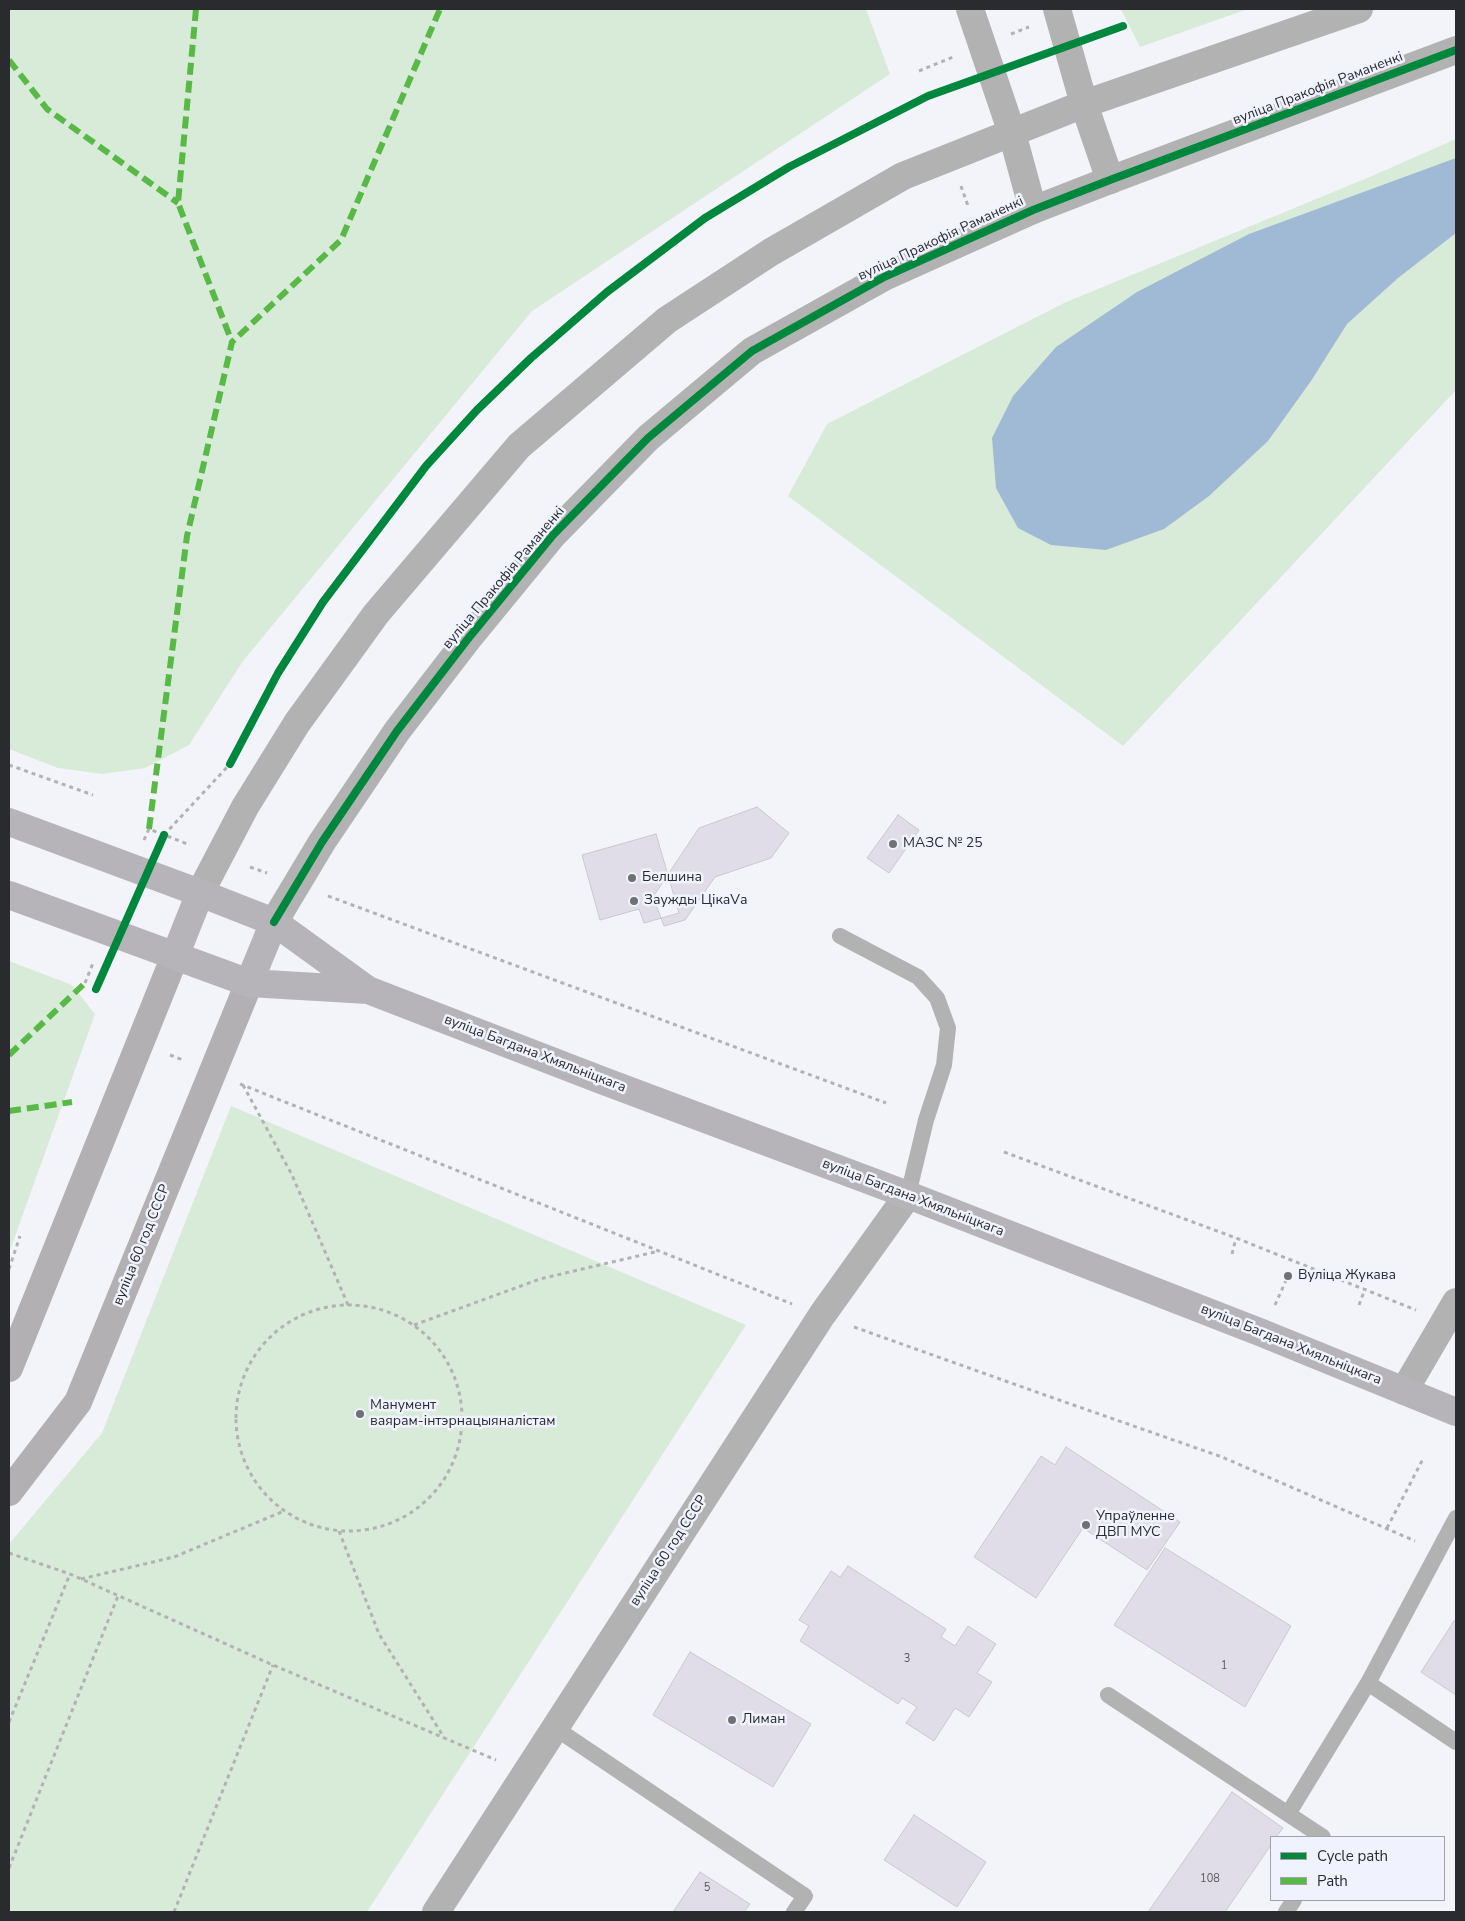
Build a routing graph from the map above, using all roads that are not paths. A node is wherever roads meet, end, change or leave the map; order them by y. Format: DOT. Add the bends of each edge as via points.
graph roads {
  1 [pos="970,9"];
  2 [pos="1058,9"];
  3 [pos="1360,9"];
  4 [pos="1456,50"];
  5 [pos="1084,104"];
  6 [pos="1012,133"];
  7 [pos="1110,180"];
  8 [pos="1034,210"];
  9 [pos="9,822"];
  10 [pos="200,893"];
  11 [pos="9,895"];
  12 [pos="274,922"];
  13 [pos="840,936"];
  14 [pos="175,956"];
  15 [pos="249,983"];
  16 [pos="368,990"];
  17 [pos="908,1195"];
  18 [pos="1456,1302"];
  19 [pos="9,1368"];
  20 [pos="1404,1391"];
  21 [pos="1456,1412"];
  22 [pos="9,1492"];
  23 [pos="1456,1518"];
  24 [pos="1368,1683"];
  25 [pos="1108,1695"];
  26 [pos="555,1728"];
  27 [pos="1456,1742"];
  28 [pos="1288,1814"];
  29 [pos="1321,1836"];
  30 [pos="1293,1901"];
  31 [pos="436,1912"];
  32 [pos="794,1912"];
  33 [pos="1286,1912"];
  1 -- 6 [label="street"];
  2 -- 5 [label="street"];
  3 -- 5 [label="street"];
  4 -- 7 [label="street, вуліца Пракофія Раманенкі"];
  5 -- 6 [label="street"];
  5 -- 7 [label="street"];
  6 -- 8 [label="street"];
  6 -- 10 [label="street" via="903,176 771,252 667,320 519,446 376,614 297,723 245,807"];
  7 -- 8 [label="street, вуліца Пракофія Раманенкі"];
  8 -- 12 [label="street, вуліца Пракофія Раманенкі" via="884,277 752,352 648,438 553,535 467,640 392,738 322,842"];
  9 -- 10 [label="main road, вуліца Багдана Хмяльніцкага"];
  10 -- 12 [label="main road, вуліца Багдана Хмяльніцкага"];
  10 -- 14 [label="main road"];
  11 -- 14 [label="main road, вуліца Багдана Хмяльніцкага"];
  12 -- 15 [label="main road"];
  12 -- 16 [label="main road, вуліца Багдана Хмяльніцкага"];
  13 -- 17 [label="lane" via="918,977 938,998 948,1028 944,1065 926,1120"];
  14 -- 15 [label="main road, вуліца Багдана Хмяльніцкага"];
  14 -- 19 [label="main road"];
  15 -- 16 [label="main road, вуліца Багдана Хмяльніцкага"];
  15 -- 22 [label="main road, вуліца 60 год СССР" via="78,1402"];
  16 -- 17 [label="main road, вуліца Багдана Хмяльніцкага"];
  17 -- 20 [label="main road, вуліца Багдана Хмяльніцкага"];
  17 -- 26 [label="street, вуліца 60 год СССР" via="822,1315"];
  18 -- 20 [label="street"];
  20 -- 21 [label="main road, вуліца Багдана Хмяльніцкага"];
  23 -- 24 [label="lane"];
  24 -- 27 [label="lane"];
  24 -- 28 [label="lane"];
  25 -- 28 [label="lane"];
  26 -- 31 [label="street, вуліца 60 год СССР"];
  26 -- 32 [label="lane" via="805,1896"];
  28 -- 29 [label="lane"];
  30 -- 33 [label="lane"];
}
